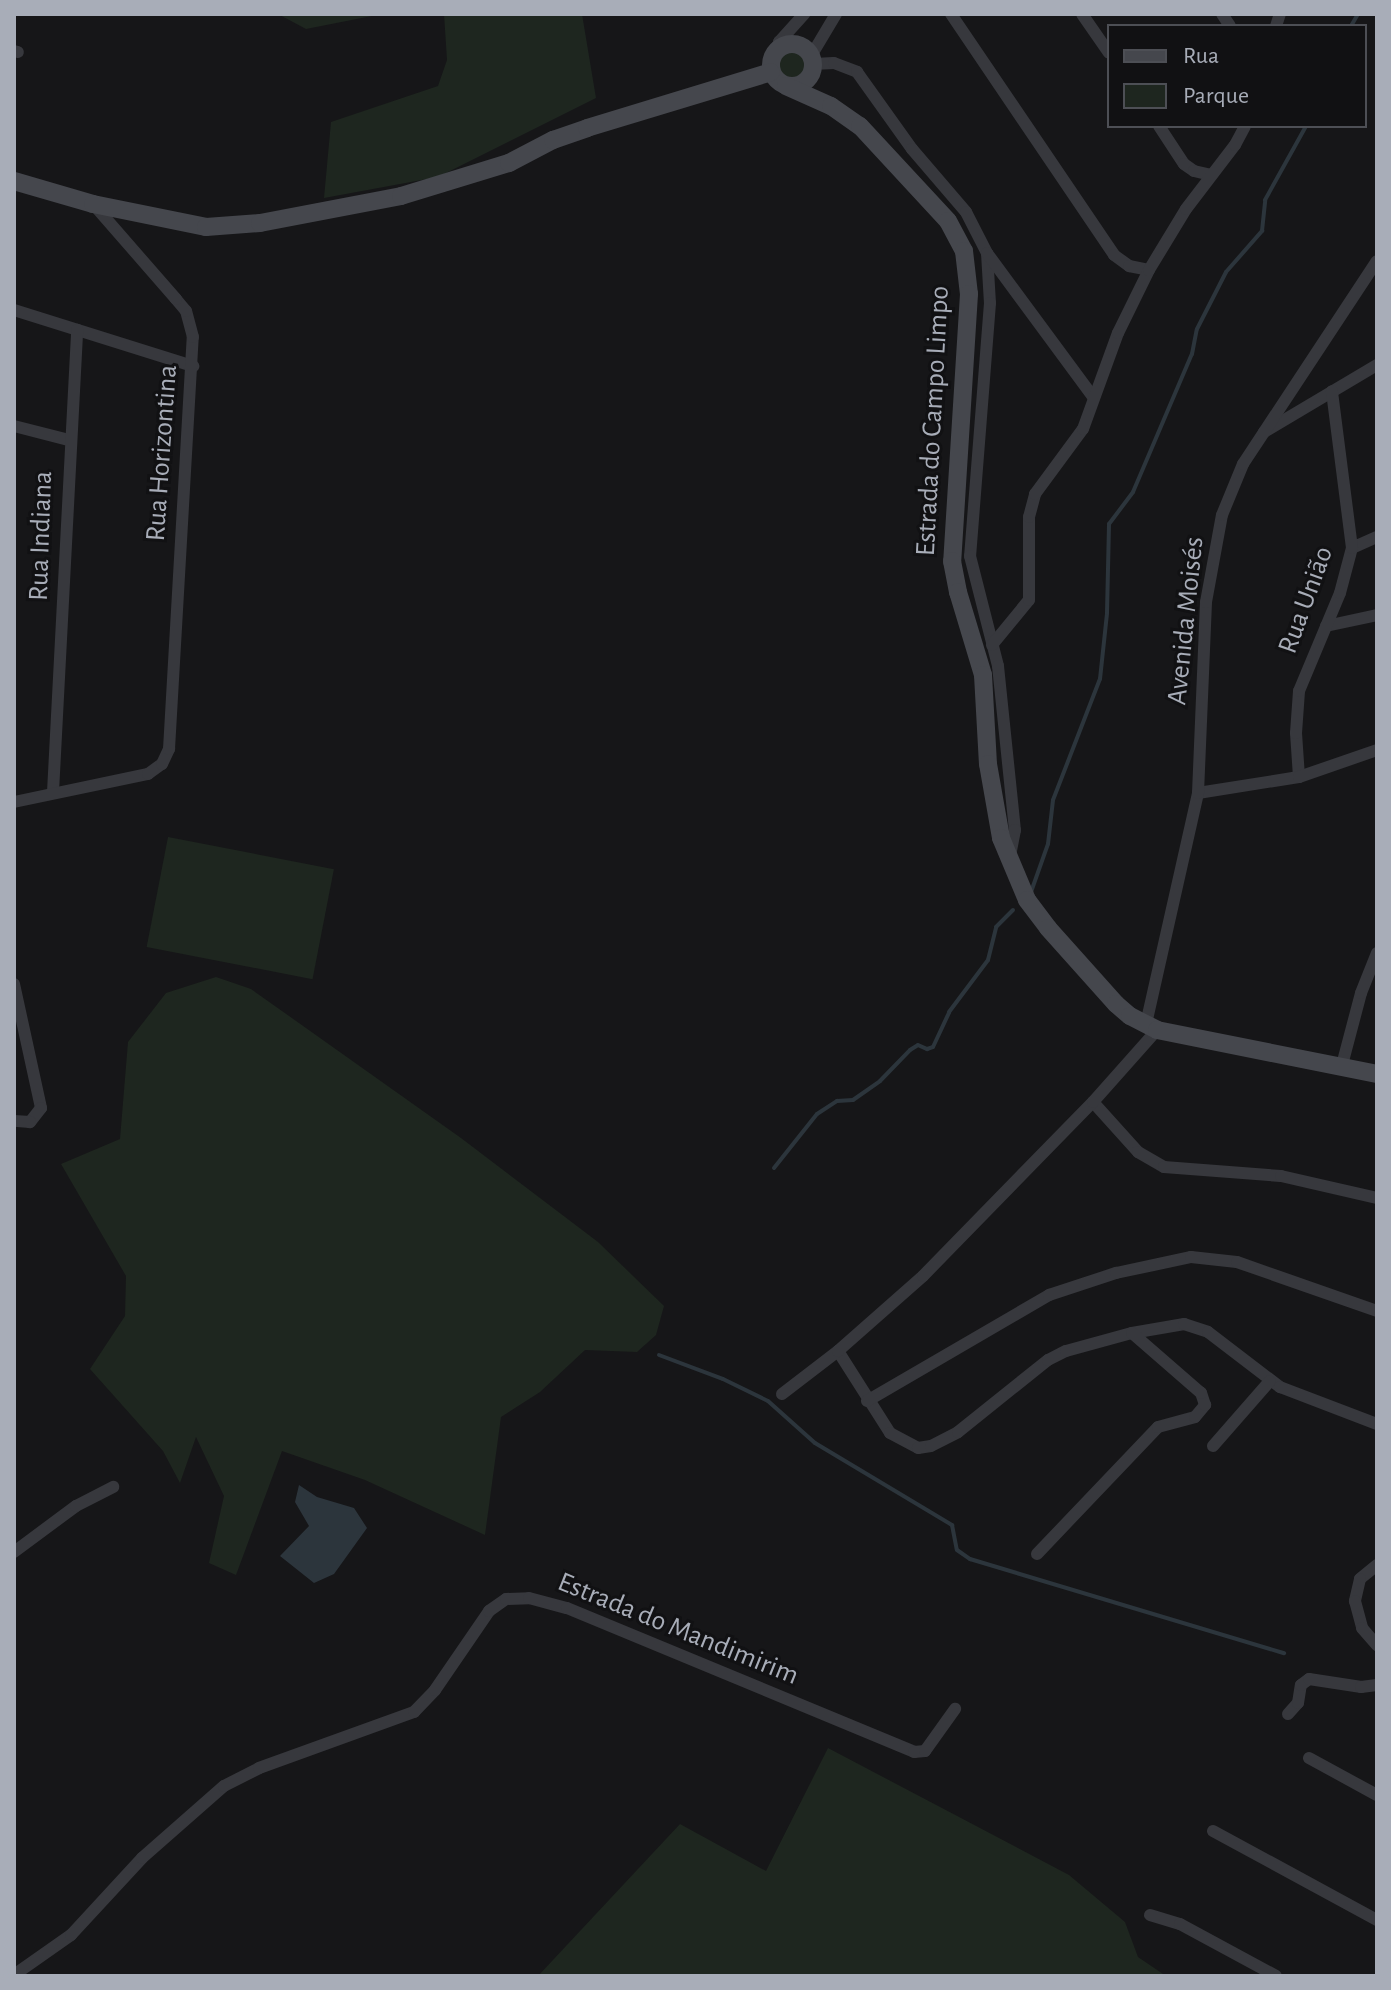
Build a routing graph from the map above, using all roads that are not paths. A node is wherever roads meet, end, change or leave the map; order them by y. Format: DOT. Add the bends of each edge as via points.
graph roads {
  1 [pos="804,14"];
  2 [pos="836,14"];
  3 [pos="951,14"];
  4 [pos="1082,14"];
  5 [pos="776,50"];
  6 [pos="1107,50"];
  7 [pos="812,60"];
  8 [pos="771,72"];
  9 [pos="786,86"];
  10 [pos="1160,128"];
  11 [pos="1244,128"];
  12 [pos="1211,175"];
  13 [pos="14,181"];
  14 [pos="93,204"];
  15 [pos="987,253"];
  16 [pos="1377,261"];
  17 [pos="1149,270"];
  18 [pos="14,310"];
  19 [pos="77,330"];
  20 [pos="1377,365"];
  21 [pos="193,366"];
  22 [pos="1332,391"];
  23 [pos="1094,398"];
  24 [pos="14,426"];
  25 [pos="1262,434"];
  26 [pos="69,440"];
  27 [pos="1377,537"];
  28 [pos="1352,548"];
  29 [pos="1377,615"];
  30 [pos="1326,626"];
  31 [pos="992,645"];
  32 [pos="1377,750"];
  33 [pos="1299,777"];
  34 [pos="53,792"];
  35 [pos="1198,793"];
  36 [pos="14,802"];
  37 [pos="1010,855"];
  38 [pos="1377,953"];
  39 [pos="14,984"];
  40 [pos="1151,1027"];
  41 [pos="1342,1065"];
  42 [pos="1377,1074"];
  43 [pos="1093,1102"];
  44 [pos="14,1121"];
  45 [pos="1377,1198"];
  46 [pos="1377,1311"];
  47 [pos="1132,1333"];
  48 [pos="838,1351"];
  49 [pos="1270,1381"];
  50 [pos="782,1394"];
  51 [pos="867,1401"];
  52 [pos="1377,1424"];
  53 [pos="1213,1446"];
  54 [pos="113,1487"];
  55 [pos="14,1552"];
  56 [pos="1037,1554"];
  57 [pos="1377,1565"];
  58 [pos="1377,1645"];
  59 [pos="1377,1685"];
  60 [pos="955,1709"];
  61 [pos="1288,1714"];
  62 [pos="1309,1758"];
  63 [pos="1377,1795"];
  64 [pos="1213,1831"];
  65 [pos="1150,1915"];
  66 [pos="1377,1920"];
  67 [pos="14,1975"];
  68 [pos="1276,1976"];
  1 -- 5 [label="street"];
  2 -- 7 [label="street"];
  3 -- 17 [label="street" via="1114,255 1129,266"];
  4 -- 6 [label="street"];
  5 -- 7 [label="street" via="792,43 805,48"];
  5 -- 8 [label="street"];
  7 -- 9 [label="street" via="806,81"];
  7 -- 15 [label="street" via="857,72 966,212"];
  8 -- 9 [label="street"];
  8 -- 14 [label="street" via="564,136 509,163 338,210 206,227"];
  9 -- 37 [label="street, Estrada do Campo Limpo" via="860,126 948,221 964,251 969,294 952,561 983,675 994,806"];
  10 -- 12 [label="street" via="1184,164"];
  11 -- 12 [label="street"];
  12 -- 17 [label="street"];
  13 -- 14 [label="street"];
  14 -- 21 [label="street, Rua Horizontina" via="186,311"];
  15 -- 23 [label="street"];
  15 -- 31 [label="street" via="990,303 970,556"];
  16 -- 25 [label="street, Avenida Moisés"];
  17 -- 23 [label="street"];
  18 -- 19 [label="street"];
  19 -- 21 [label="street"];
  19 -- 26 [label="street, Rua Indiana"];
  20 -- 22 [label="street"];
  21 -- 34 [label="street, Rua Horizontina" via="170,741 162,764 148,774"];
  22 -- 25 [label="street"];
  22 -- 28 [label="street, Rua União"];
  23 -- 31 [label="street" via="1079,435 1035,494 1029,517 1029,600"];
  24 -- 26 [label="street"];
  25 -- 35 [label="street, Avenida Moisés" via="1232,487 1213,559 1201,678"];
  26 -- 34 [label="street, Rua Indiana"];
  27 -- 28 [label="street"];
  28 -- 30 [label="street, Rua União"];
  29 -- 30 [label="street"];
  30 -- 33 [label="street, Rua União" via="1299,691"];
  31 -- 37 [label="street" via="1015,830"];
  32 -- 33 [label="street"];
  33 -- 35 [label="street"];
  34 -- 36 [label="street"];
  35 -- 40 [label="street, Avenida Moisés"];
  37 -- 40 [label="street, Estrada do Campo Limpo" via="1013,873 1048,928 1116,1004"];
  38 -- 41 [label="street"];
  39 -- 44 [label="street" via="41,1108 30,1122"];
  40 -- 41 [label="street, Estrada do Campo Limpo"];
  40 -- 43 [label="street"];
  41 -- 42 [label="street, Estrada do Campo Limpo"];
  43 -- 45 [label="street" via="1138,1152 1164,1167 1265,1173"];
  43 -- 48 [label="street" via="923,1276"];
  46 -- 51 [label="street" via="1237,1262 1209,1256 1180,1259 1049,1295"];
  47 -- 49 [label="street" via="1194,1326 1236,1351"];
  47 -- 51 [label="street" via="1048,1360 958,1432 931,1446 903,1443"];
  47 -- 56 [label="street" via="1197,1389 1205,1405 1195,1417 1158,1427"];
  48 -- 50 [label="street"];
  48 -- 51 [label="street"];
  49 -- 52 [label="street"];
  49 -- 53 [label="street"];
  54 -- 55 [label="street" via="76,1506"];
  57 -- 58 [label="street" via="1360,1579 1355,1601 1362,1628"];
  59 -- 61 [label="street" via="1309,1679"];
  60 -- 67 [label="street, Estrada do Mandimirim" via="925,1751 914,1752 567,1608 537,1599 506,1599 489,1611 414,1712 259,1768 224,1786 142,1858 71,1935"];
  62 -- 63 [label="street"];
  64 -- 66 [label="street"];
  65 -- 68 [label="street" via="1180,1924"];
}
